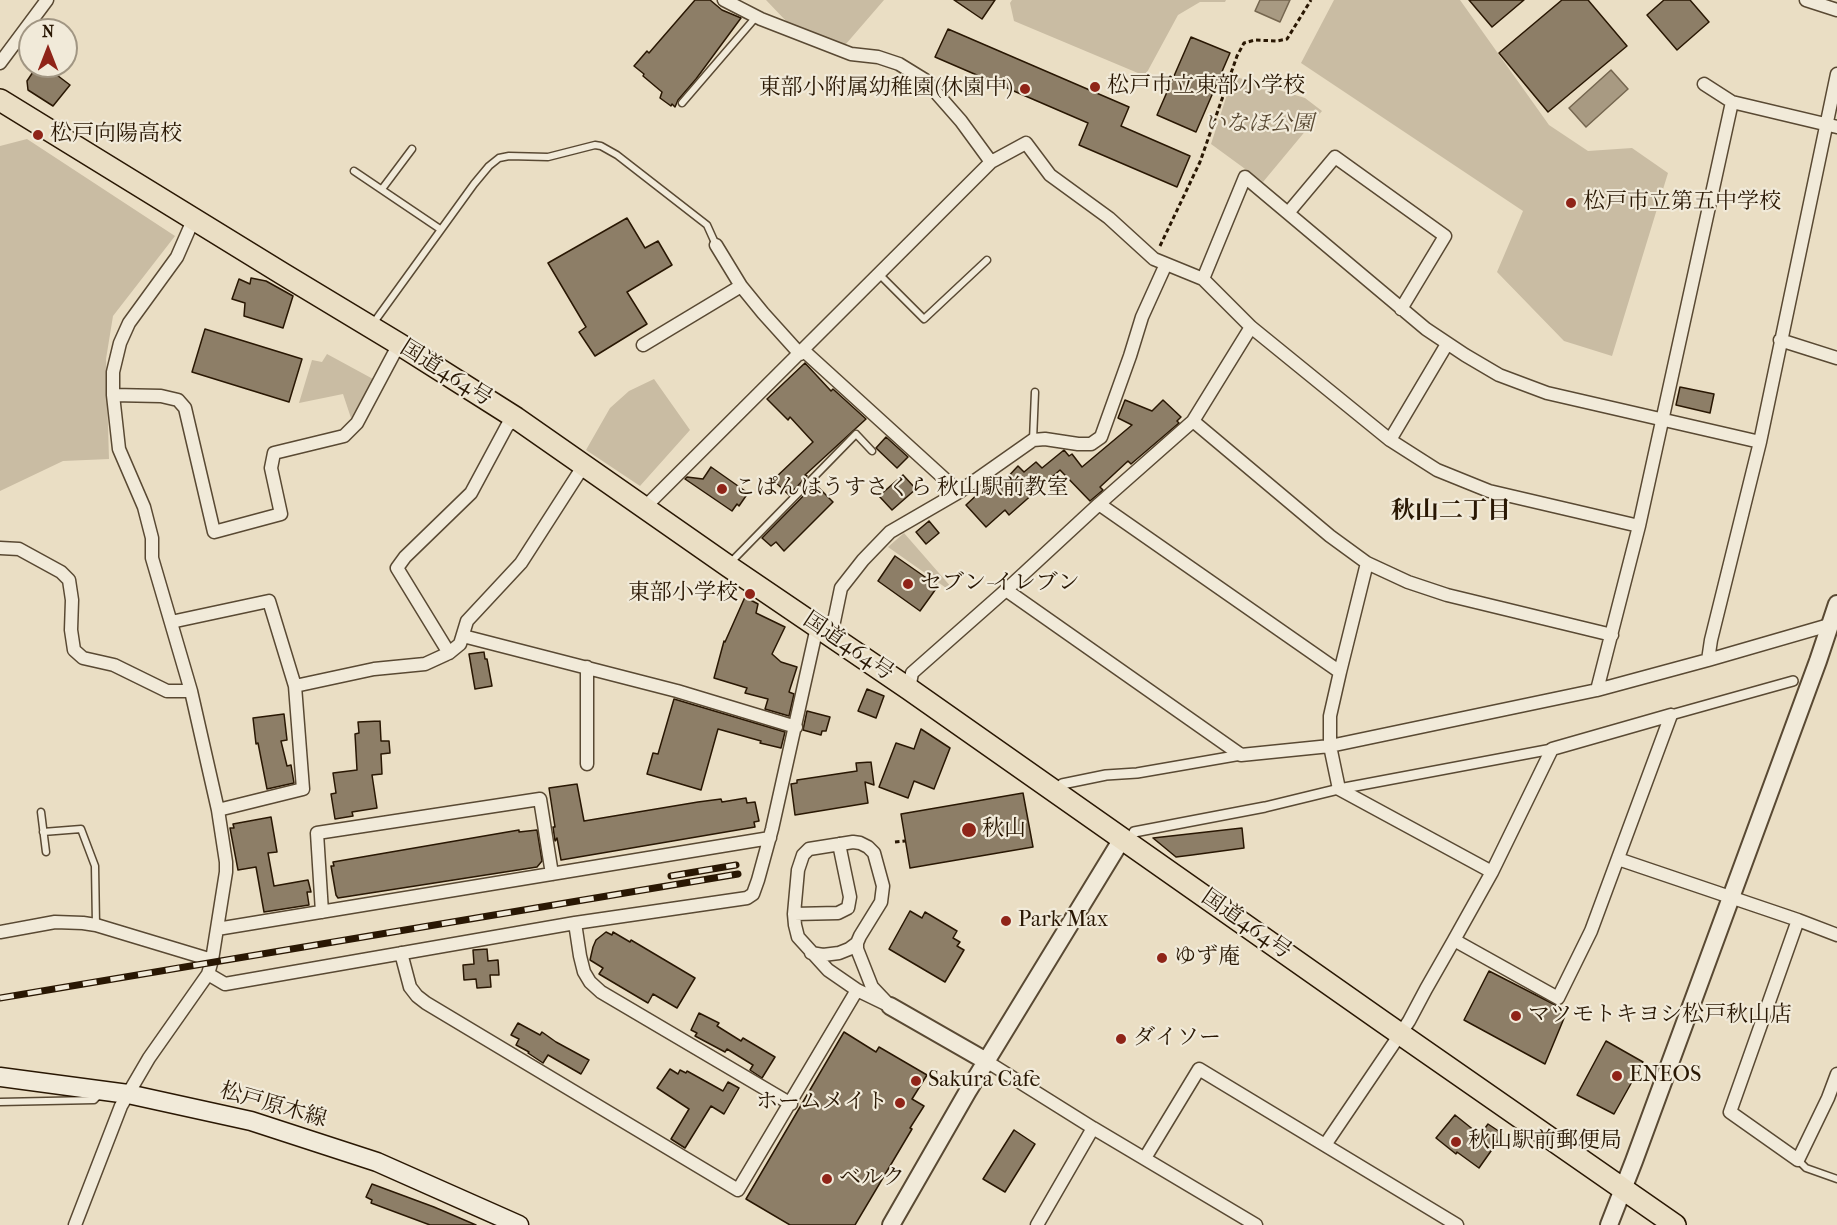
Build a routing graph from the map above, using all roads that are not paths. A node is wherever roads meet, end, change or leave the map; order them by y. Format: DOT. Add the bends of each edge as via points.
graph roads {
  1 [pos="48,0"];
  2 [pos="724,0"];
  3 [pos="1806,0"];
  4 [pos="1837,10"];
  5 [pos="757,17"];
  6 [pos="0,63"];
  7 [pos="1837,74"];
  8 [pos="1704,84"];
  9 [pos="0,100"];
  10 [pos="1732,102"];
  11 [pos="682,103"];
  12 [pos="1831,125"];
  13 [pos="412,149"];
  14 [pos="991,162"];
  15 [pos="354,171"];
  16 [pos="382,189"];
  17 [pos="1288,213"];
  18 [pos="194,218"];
  19 [pos="440,229"];
  20 [pos="716,244"];
  21 [pos="987,260"];
  22 [pos="1166,264"];
  23 [pos="879,273"];
  24 [pos="1203,279"];
  25 [pos="741,286"];
  26 [pos="1401,309"];
  27 [pos="371,327"];
  28 [pos="1251,327"];
  29 [pos="1780,340"];
  30 [pos="399,344"];
  31 [pos="1447,344"];
  32 [pos="643,345"];
  33 [pos="802,352"];
  34 [pos="1837,358"];
  35 [pos="1035,392"];
  36 [pos="113,395"];
  37 [pos="516,418"];
  38 [pos="1663,419"];
  39 [pos="1193,420"];
  40 [pos="1033,440"];
  41 [pos="1390,440"];
  42 [pos="1760,442"];
  43 [pos="872,451"];
  44 [pos="584,465"];
  45 [pos="959,492"];
  46 [pos="1100,504"];
  47 [pos="644,508"];
  48 [pos="1639,526"];
  49 [pos="0,548"];
  50 [pos="1367,563"];
  51 [pos="728,566"];
  52 [pos="1006,590"];
  53 [pos="1837,604"];
  54 [pos="171,622"];
  55 [pos="1834,624"];
  56 [pos="824,632"];
  57 [pos="1612,635"];
  58 [pos="463,636"];
  59 [pos="448,653"];
  60 [pos="1708,660"];
  61 [pos="587,667"];
  62 [pos="1340,672"];
  63 [pos="1793,681"];
  64 [pos="295,686"];
  65 [pos="909,689"];
  66 [pos="1598,690"];
  67 [pos="191,691"];
  68 [pos="1671,715"];
  69 [pos="796,727"];
  70 [pos="1330,746"];
  71 [pos="1552,749"];
  72 [pos="1241,755"];
  73 [pos="587,764"];
  74 [pos="1062,784"];
  75 [pos="1339,789"];
  76 [pos="218,810"];
  77 [pos="40,812"];
  78 [pos="43,832"];
  79 [pos="1128,835"];
  80 [pos="770,838"];
  81 [pos="839,844"];
  82 [pos="46,852"];
  83 [pos="1618,859"];
  84 [pos="1492,872"];
  85 [pos="552,874"];
  86 [pos="1731,898"];
  87 [pos="322,912"];
  88 [pos="794,914"];
  89 [pos="1798,920"];
  90 [pos="575,923"];
  91 [pos="96,925"];
  92 [pos="217,929"];
  93 [pos="0,932"];
  94 [pos="1837,934"];
  95 [pos="1454,940"];
  96 [pos="857,943"];
  97 [pos="401,953"];
  98 [pos="811,953"];
  99 [pos="212,960"];
  100 [pos="208,974"];
  101 [pos="857,990"];
  102 [pos="890,1006"];
  103 [pos="1401,1034"];
  104 [pos="986,1061"];
  105 [pos="1837,1074"];
  106 [pos="0,1077"];
  107 [pos="104,1091"];
  108 [pos="128,1094"];
  109 [pos="0,1102"];
  110 [pos="791,1104"];
  111 [pos="1093,1128"];
  112 [pos="1325,1145"];
  113 [pos="1144,1158"];
  114 [pos="1798,1160"];
  115 [pos="1837,1179"];
  116 [pos="1623,1190"];
  117 [pos="75,1225"];
  118 [pos="519,1225"];
  119 [pos="891,1225"];
  120 [pos="1037,1225"];
  121 [pos="1256,1225"];
  122 [pos="1457,1225"];
  123 [pos="1609,1225"];
  124 [pos="1675,1225"];
  1 -- 6 [label="street"];
  2 -- 5 [label="street"];
  3 -- 4 [label="street"];
  5 -- 11 [label="lane"];
  5 -- 14 [label="street" via="851,54 899,64 925,80"];
  7 -- 12 [label="street"];
  8 -- 10 [label="street"];
  9 -- 18 [label="highway, 国道464号"];
  10 -- 12 [label="street"];
  10 -- 38 [label="street"];
  12 -- 29 [label="street"];
  13 -- 16 [label="lane"];
  14 -- 22 [label="street" via="1026,143 1050,175 1109,218 1154,259"];
  14 -- 23 [label="street"];
  15 -- 16 [label="lane"];
  16 -- 19 [label="lane"];
  17 -- 24 [label="street" via="1245,177"];
  17 -- 26 [label="street"];
  17 -- 26 [label="street" via="1335,157 1445,236"];
  18 -- 27 [label="highway, 国道464号"];
  18 -- 36 [label="street" via="177,257 129,323 113,372"];
  19 -- 20 [label="lane" via="499,158 548,157 595,145 617,155 707,225"];
  19 -- 27 [label="lane"];
  20 -- 25 [label="street"];
  21 -- 23 [label="lane" via="924,319"];
  22 -- 24 [label="street"];
  22 -- 40 [label="street" via="1142,317 1101,437 1091,444"];
  23 -- 33 [label="street"];
  24 -- 28 [label="street"];
  25 -- 32 [label="street"];
  25 -- 33 [label="street"];
  26 -- 31 [label="street"];
  27 -- 30 [label="highway, 国道464号"];
  28 -- 39 [label="street"];
  28 -- 41 [label="street"];
  29 -- 34 [label="street"];
  29 -- 42 [label="street"];
  30 -- 36 [label="street" via="357,423 344,436 274,453 271,468 280,514 214,532 185,408 178,400 161,396"];
  30 -- 37 [label="highway, 国道464号"];
  31 -- 38 [label="street" via="1499,375 1546,393"];
  31 -- 41 [label="street"];
  33 -- 45 [label="street"];
  33 -- 47 [label="street"];
  35 -- 40 [label="lane"];
  36 -- 54 [label="street" via="119,449 144,507 152,538 152,558"];
  37 -- 44 [label="highway, 国道464号"];
  37 -- 59 [label="street" via="507,426 471,493 398,568"];
  38 -- 42 [label="street"];
  38 -- 48 [label="street"];
  39 -- 46 [label="street"];
  39 -- 50 [label="street"];
  40 -- 45 [label="street"];
  41 -- 48 [label="street" via="1437,470 1489,491"];
  42 -- 60 [label="street"];
  43 -- 51 [label="lane" via="856,434"];
  44 -- 47 [label="highway, 国道464号"];
  44 -- 58 [label="street" via="521,563 467,621"];
  45 -- 56 [label="street" via="891,532 863,561 841,588"];
  46 -- 52 [label="street"];
  46 -- 62 [label="street"];
  47 -- 51 [label="highway, 国道464号"];
  48 -- 57 [label="street"];
  49 -- 67 [label="street" via="19,549 69,580 74,650 83,658 114,665 167,691"];
  50 -- 57 [label="street" via="1447,595"];
  50 -- 62 [label="street"];
  51 -- 56 [label="highway, 国道464号"];
  52 -- 65 [label="street" via="912,673"];
  52 -- 72 [label="street"];
  53 -- 55 [label="street"];
  54 -- 64 [label="street" via="269,601"];
  54 -- 67 [label="street"];
  55 -- 60 [label="street"];
  55 -- 86 [label="street"];
  56 -- 65 [label="highway, 国道464号"];
  56 -- 69 [label="street"];
  57 -- 66 [label="street"];
  58 -- 59 [label="street" via="460,644"];
  58 -- 61 [label="street"];
  59 -- 64 [label="street" via="425,664 374,669"];
  60 -- 66 [label="street"];
  61 -- 69 [label="street"];
  61 -- 73 [label="street"];
  62 -- 70 [label="street" via="1330,716"];
  63 -- 68 [label="street"];
  64 -- 76 [label="street" via="303,789"];
  65 -- 79 [label="highway, 国道464号"];
  66 -- 70 [label="street"];
  67 -- 76 [label="street"];
  68 -- 71 [label="street"];
  68 -- 83 [label="street"];
  69 -- 80 [label="street"];
  70 -- 72 [label="street"];
  70 -- 75 [label="street"];
  71 -- 75 [label="street"];
  71 -- 84 [label="street"];
  72 -- 74 [label="street"];
  75 -- 79 [label="street"];
  75 -- 84 [label="street"];
  76 -- 92 [label="street" via="226,873"];
  77 -- 78 [label="lane"];
  78 -- 82 [label="lane"];
  78 -- 91 [label="lane" via="81,829 95,866"];
  79 -- 103 [label="highway, 国道464号"];
  79 -- 104 [label="street"];
  80 -- 85 [label="street"];
  80 -- 90 [label="street" via="759,880 747,898"];
  81 -- 88 [label="street" via="809,849 803,855"];
  81 -- 88 [label="street" via="850,897 848,908 838,913"];
  81 -- 96 [label="street" via="860,843 868,847 877,859 882,886 881,902"];
  83 -- 86 [label="street"];
  83 -- 95 [label="street" via="1591,931 1558,998"];
  84 -- 95 [label="street"];
  85 -- 87 [label="street"];
  85 -- 87 [label="street" via="540,799 317,832"];
  86 -- 89 [label="street"];
  86 -- 116 [label="street"];
  87 -- 92 [label="street"];
  88 -- 98 [label="street" via="798,937"];
  89 -- 94 [label="street"];
  89 -- 114 [label="street" via="1730,1112"];
  90 -- 97 [label="street"];
  90 -- 110 [label="street" via="584,972 601,992"];
  91 -- 93 [label="street" via="55,922"];
  91 -- 99 [label="street"];
  92 -- 99 [label="street"];
  95 -- 103 [label="street"];
  96 -- 98 [label="street" via="838,953"];
  96 -- 102 [label="street" via="872,987"];
  97 -- 100 [label="street" via="225,984"];
  97 -- 110 [label="street" via="410,987 426,1004 738,1190"];
  98 -- 101 [label="street"];
  99 -- 100 [label="street"];
  100 -- 108 [label="street"];
  101 -- 102 [label="street"];
  101 -- 110 [label="street"];
  102 -- 104 [label="street"];
  103 -- 112 [label="street"];
  103 -- 116 [label="highway, 国道464号"];
  104 -- 111 [label="street"];
  104 -- 119 [label="street"];
  105 -- 114 [label="street"];
  106 -- 107 [label="main road, 松戸原木線"];
  107 -- 108 [label="main road, 松戸原木線"];
  107 -- 109 [label="lane" via="94,1100"];
  108 -- 117 [label="street"];
  108 -- 118 [label="main road, 松戸原木線" via="251,1122 377,1162"];
  111 -- 113 [label="street"];
  111 -- 120 [label="street"];
  112 -- 113 [label="street" via="1199,1069"];
  112 -- 122 [label="street"];
  113 -- 121 [label="street"];
  114 -- 115 [label="lane" via="1806,1168"];
  116 -- 123 [label="street"];
  116 -- 124 [label="highway, 国道464号"];
}
